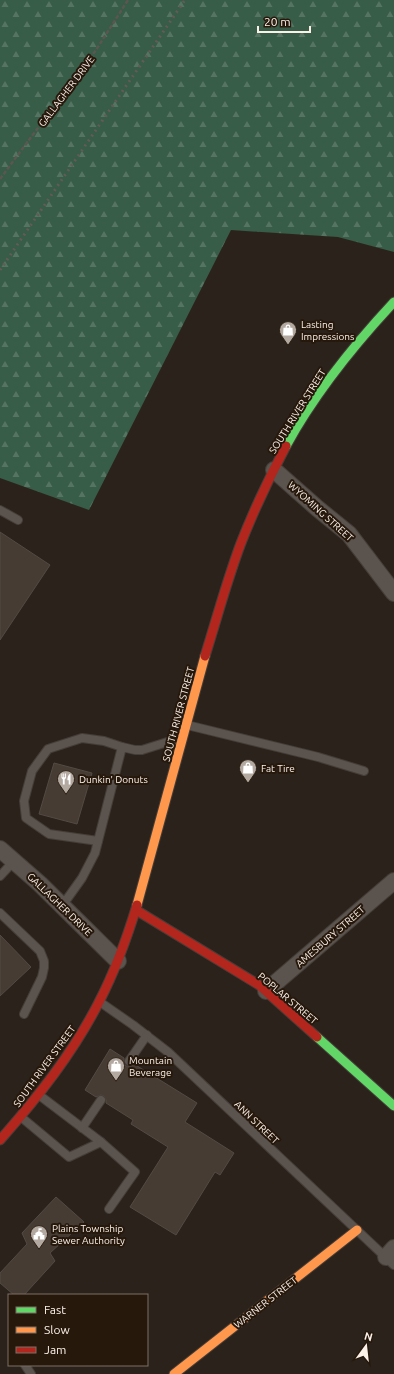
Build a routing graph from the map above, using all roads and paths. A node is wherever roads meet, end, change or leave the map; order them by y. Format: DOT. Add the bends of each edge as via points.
graph roads {
  1 [pos="128,0"];
  2 [pos="0,178"];
  3 [pos="394,302"];
  4 [pos="274,470"];
  5 [pos="0,510"];
  6 [pos="18,520"];
  7 [pos="394,593"];
  8 [pos="187,725"];
  9 [pos="183,737"];
  10 [pos="122,748"];
  11 [pos="364,771"];
  12 [pos="98,841"];
  13 [pos="0,849"];
  14 [pos="14,861"];
  15 [pos="0,876"];
  16 [pos="394,881"];
  17 [pos="62,906"];
  18 [pos="136,910"];
  19 [pos="0,914"];
  20 [pos="118,961"];
  21 [pos="266,991"];
  22 [pos="99,1002"];
  23 [pos="24,1014"];
  24 [pos="147,1035"];
  25 [pos="129,1061"];
  26 [pos="39,1094"];
  27 [pos="101,1100"];
  28 [pos="394,1106"];
  29 [pos="21,1117"];
  30 [pos="82,1128"];
  31 [pos="0,1140"];
  32 [pos="101,1142"];
  33 [pos="109,1210"];
  34 [pos="357,1230"];
  35 [pos="391,1257"];
  36 [pos="174,1374"];
  1 -- 2 [label="path, GALLAGHER DRIVE" via="96,50"];
  3 -- 4 [label="main road, SOUTH RIVER STREET" via="351,349 322,388"];
  4 -- 7 [label="street, WYOMING STREET" via="348,534"];
  4 -- 8 [label="main road, SOUTH RIVER STREET" via="240,545 220,604"];
  5 -- 6 [label="lane"];
  8 -- 9 [label="main road, SOUTH RIVER STREET"];
  8 -- 11 [label="lane"];
  9 -- 10 [label="lane" via="142,750"];
  9 -- 18 [label="main road, SOUTH RIVER STREET"];
  10 -- 12 [label="lane"];
  10 -- 12 [label="lane" via="104,741 82,738 48,749 32,771 24,801 26,818 49,834"];
  12 -- 17 [label="lane" via="95,853 82,878"];
  13 -- 14 [label="street, GALLAGHER DRIVE"];
  14 -- 15 [label="lane"];
  14 -- 17 [label="street, GALLAGHER DRIVE"];
  16 -- 21 [label="street, AMESBURY STREET"];
  17 -- 20 [label="street, GALLAGHER DRIVE"];
  18 -- 20 [label="main road, SOUTH RIVER STREET"];
  18 -- 21 [label="main road, POPLAR STREET"];
  19 -- 23 [label="lane" via="40,952 44,961 42,978"];
  20 -- 22 [label="main road, SOUTH RIVER STREET"];
  21 -- 28 [label="main road, POPLAR STREET"];
  22 -- 24 [label="lane, ANN STREET"];
  22 -- 26 [label="main road, SOUTH RIVER STREET" via="86,1027"];
  24 -- 25 [label="lane"];
  24 -- 34 [label="lane, ANN STREET" via="216,1096"];
  26 -- 29 [label="main road, SOUTH RIVER STREET"];
  26 -- 30 [label="lane"];
  27 -- 30 [label="lane"];
  29 -- 31 [label="main road, SOUTH RIVER STREET"];
  29 -- 32 [label="lane" via="69,1157"];
  30 -- 32 [label="lane"];
  32 -- 33 [label="lane" via="135,1172"];
  34 -- 35 [label="lane, ANN STREET"];
  34 -- 36 [label="main road, WARNER STREET"];
}
